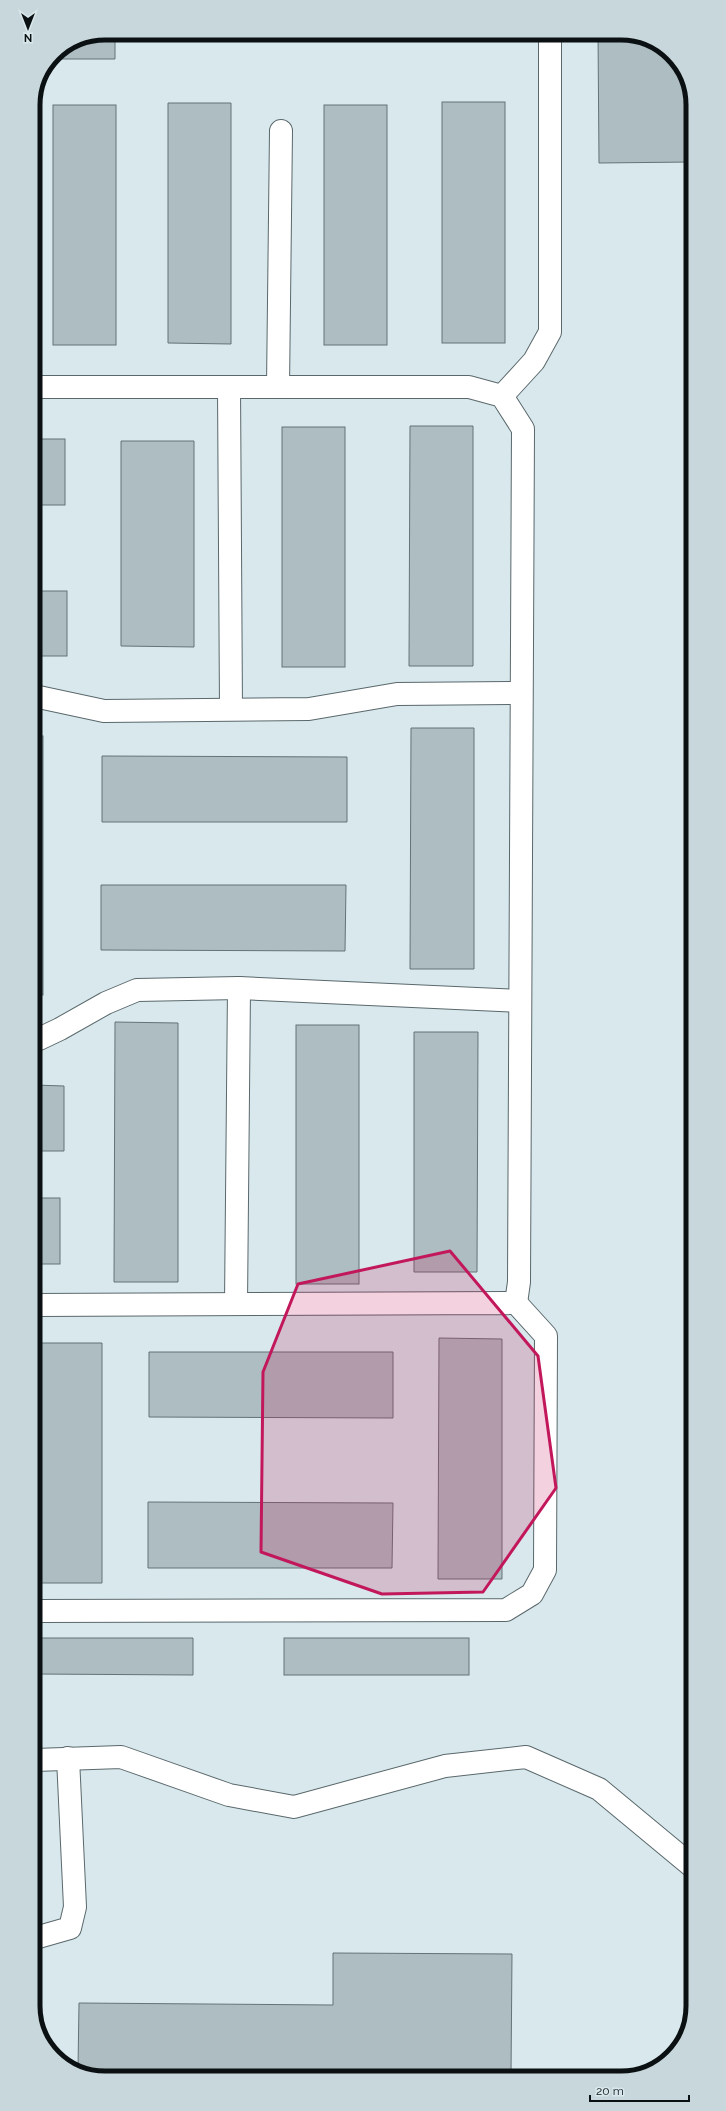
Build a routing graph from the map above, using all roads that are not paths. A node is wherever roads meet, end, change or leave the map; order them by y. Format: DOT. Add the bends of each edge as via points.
graph roads {
  1 [pos="550,40"];
  2 [pos="281,131"];
  3 [pos="40,387"];
  4 [pos="229,387"];
  5 [pos="278,387"];
  6 [pos="502,396"];
  7 [pos="521,693"];
  8 [pos="40,697"];
  9 [pos="232,709"];
  10 [pos="239,988"];
  11 [pos="520,1001"];
  12 [pos="40,1038"];
  13 [pos="516,1303"];
  14 [pos="236,1304"];
  15 [pos="40,1305"];
  16 [pos="40,1611"];
  17 [pos="68,1758"];
  18 [pos="40,1760"];
  19 [pos="686,1861"];
  20 [pos="40,1937"];
  1 -- 6 [label="lane" via="550,332 534,361"];
  2 -- 5 [label="lane"];
  3 -- 4 [label="lane"];
  4 -- 5 [label="lane"];
  4 -- 9 [label="lane"];
  5 -- 6 [label="lane" via="469,387"];
  6 -- 7 [label="lane" via="523,429"];
  7 -- 9 [label="lane" via="397,694 309,709"];
  7 -- 11 [label="lane"];
  8 -- 9 [label="lane" via="104,711"];
  10 -- 11 [label="lane"];
  10 -- 12 [label="lane" via="137,990 106,1003"];
  10 -- 14 [label="lane"];
  11 -- 13 [label="lane" via="519,1282"];
  13 -- 14 [label="lane"];
  13 -- 16 [label="lane" via="546,1336 545,1570 532,1594 506,1610"];
  14 -- 15 [label="lane"];
  17 -- 18 [label="lane"];
  17 -- 19 [label="lane" via="121,1757 229,1795 294,1807 445,1766 526,1757 599,1789"];
  17 -- 20 [label="lane" via="75,1906 70,1928"];
}
